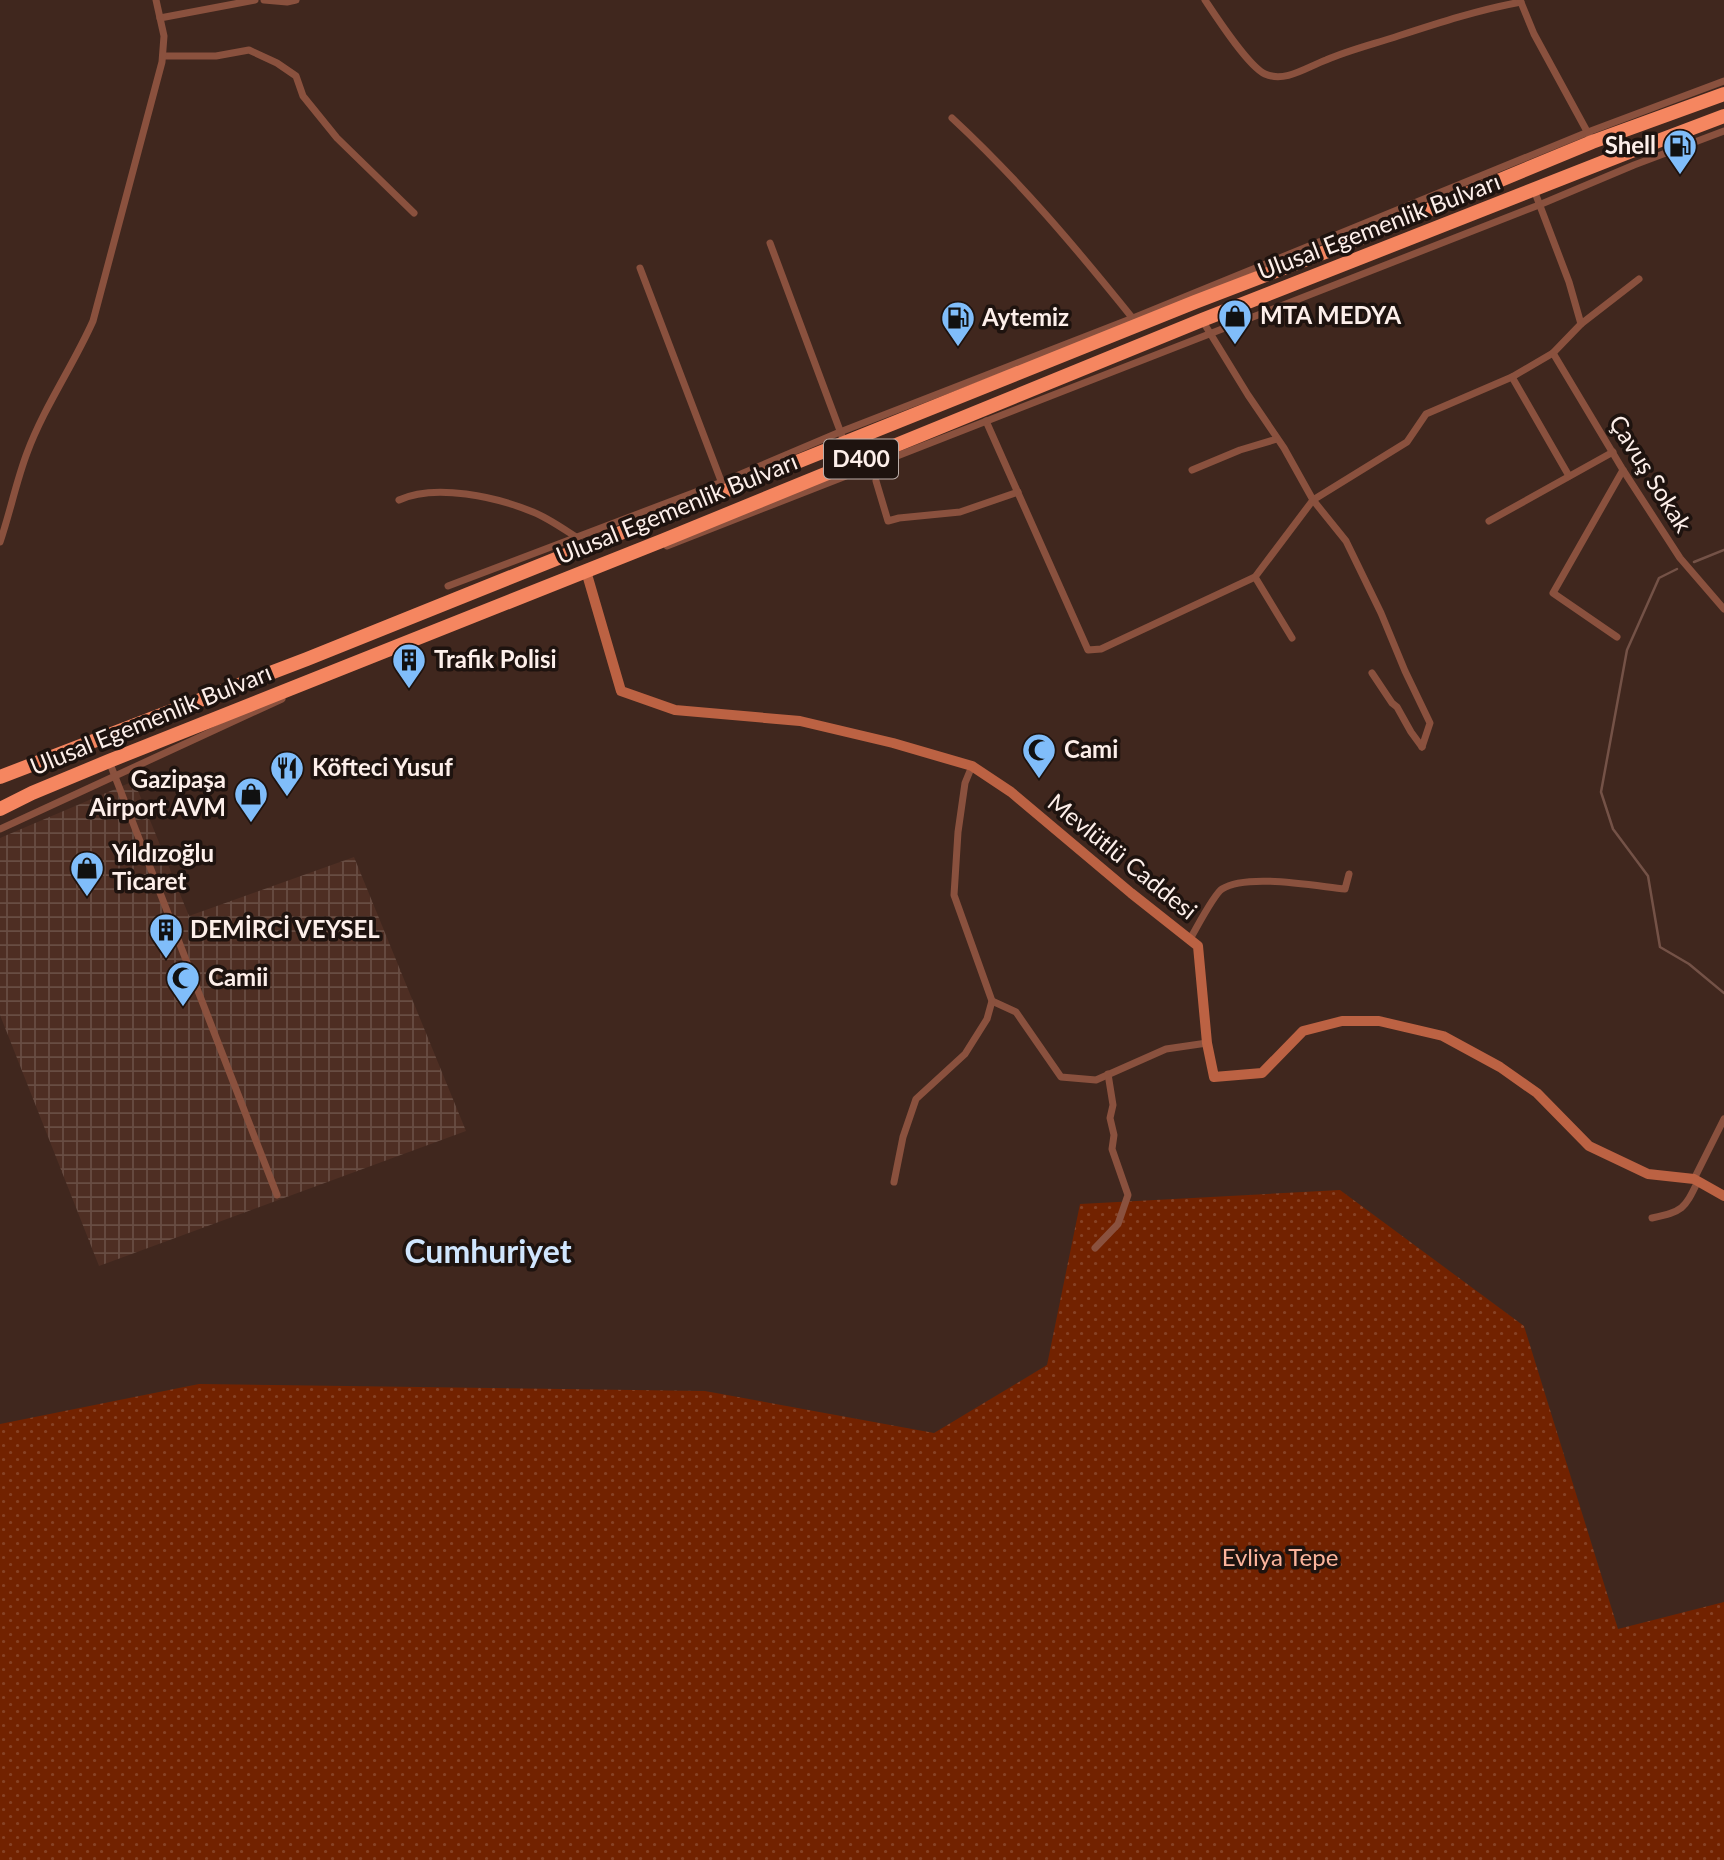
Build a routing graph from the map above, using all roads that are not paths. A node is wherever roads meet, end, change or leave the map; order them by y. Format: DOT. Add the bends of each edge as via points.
graph roads {
  1 [pos="156,0"];
  2 [pos="255,0"];
  3 [pos="264,0"];
  4 [pos="296,0"];
  5 [pos="1205,0"];
  6 [pos="1521,1"];
  7 [pos="160,18"];
  8 [pos="163,57"];
  9 [pos="1724,81"];
  10 [pos="1724,94"];
  11 [pos="1724,116"];
  12 [pos="952,118"];
  13 [pos="1724,131"];
  14 [pos="1590,137"];
  15 [pos="1534,190"];
  16 [pos="1539,205"];
  17 [pos="414,213"];
  18 [pos="771,243"];
  19 [pos="640,268"];
  20 [pos="1639,279"];
  21 [pos="1195,302"];
  22 [pos="1135,322"];
  23 [pos="1581,324"];
  24 [pos="1206,327"];
  25 [pos="1553,353"];
  26 [pos="1512,377"];
  27 [pos="986,421"];
  28 [pos="842,438"];
  29 [pos="1277,439"];
  30 [pos="1613,453"];
  31 [pos="1192,470"];
  32 [pos="1623,470"];
  33 [pos="1569,476"];
  34 [pos="876,481"];
  35 [pos="723,486"];
  36 [pos="1018,492"];
  37 [pos="399,500"];
  38 [pos="1313,500"];
  39 [pos="1489,521"];
  40 [pos="576,537"];
  41 [pos="0,542"];
  42 [pos="587,574"];
  43 [pos="1255,577"];
  44 [pos="448,586"];
  45 [pos="1724,609"];
  46 [pos="1617,637"];
  47 [pos="1292,638"];
  48 [pos="1372,673"];
  49 [pos="298,689"];
  50 [pos="109,761"];
  51 [pos="972,766"];
  52 [pos="0,777"];
  53 [pos="115,777"];
  54 [pos="0,809"];
  55 [pos="0,829"];
  56 [pos="1349,874"];
  57 [pos="1190,939"];
  58 [pos="992,1001"];
  59 [pos="1207,1043"];
  60 [pos="1108,1074"];
  61 [pos="1724,1119"];
  62 [pos="1696,1180"];
  63 [pos="894,1182"];
  64 [pos="277,1195"];
  65 [pos="1724,1196"];
  66 [pos="1653,1218"];
  67 [pos="1095,1248"];
  1 -- 7 [label="street"];
  2 -- 7 [label="street"];
  3 -- 4 [label="street"];
  5 -- 6 [label="street" via="1251,65 1279,77 1440,22"];
  6 -- 14 [label="street"];
  7 -- 8 [label="street"];
  8 -- 17 [label="street" via="249,50 277,64 296,76 303,96 337,138"];
  8 -- 41 [label="street" via="93,321 42,418"];
  9 -- 14 [label="street"];
  10 -- 14 [label="highway, Ulusal Egemenlik Bulvarı / D400"];
  11 -- 15 [label="highway, Ulusal Egemenlik Bulvarı / D400"];
  12 -- 22 [label="street" via="1026,192"];
  13 -- 16 [label="street"];
  14 -- 21 [label="highway, Ulusal Egemenlik Bulvarı / D400" via="1346,244"];
  14 -- 22 [label="street"];
  15 -- 16 [label="street"];
  15 -- 24 [label="highway, Ulusal Egemenlik Bulvarı / D400"];
  16 -- 23 [label="street"];
  16 -- 24 [label="street"];
  18 -- 28 [label="street"];
  19 -- 35 [label="street"];
  20 -- 23 [label="street"];
  21 -- 22 [label="highway, Ulusal Egemenlik Bulvarı / D400"];
  21 -- 24 [label="highway"];
  22 -- 28 [label="highway, Ulusal Egemenlik Bulvarı / D400"];
  23 -- 25 [label="street"];
  24 -- 27 [label="street"];
  24 -- 29 [label="street"];
  24 -- 42 [label="highway, Ulusal Egemenlik Bulvarı / D400"];
  25 -- 26 [label="street"];
  25 -- 30 [label="street, Çavuş Sokak"];
  26 -- 33 [label="street"];
  26 -- 38 [label="street" via="1426,414 1407,442"];
  27 -- 36 [label="street"];
  27 -- 42 [label="street"];
  28 -- 35 [label="highway, Ulusal Egemenlik Bulvarı / D400"];
  29 -- 31 [label="street"];
  29 -- 38 [label="street"];
  30 -- 32 [label="street, Çavuş Sokak"];
  30 -- 33 [label="street"];
  32 -- 45 [label="street, Çavuş Sokak" via="1680,558"];
  32 -- 46 [label="street" via="1553,593"];
  33 -- 39 [label="street"];
  34 -- 36 [label="street" via="888,521 960,512"];
  35 -- 40 [label="street"];
  35 -- 52 [label="highway, Ulusal Egemenlik Bulvarı / D400" via="307,659"];
  36 -- 43 [label="street" via="1088,650 1101,649"];
  37 -- 40 [label="street" via="438,491 464,494 516,505"];
  38 -- 43 [label="street"];
  38 -- 48 [label="street" via="1346,541 1430,723 1422,747"];
  40 -- 44 [label="street"];
  42 -- 49 [label="highway, Ulusal Egemenlik Bulvarı / D400"];
  42 -- 51 [label="street, Mevlütlü Caddesi" via="621,691 676,710 800,721"];
  43 -- 47 [label="street"];
  49 -- 50 [label="highway, Ulusal Egemenlik Bulvarı / D400"];
  49 -- 53 [label="street"];
  50 -- 53 [label="street"];
  50 -- 54 [label="highway, Ulusal Egemenlik Bulvarı / D400"];
  51 -- 57 [label="street, Mevlütlü Caddesi" via="1011,792"];
  51 -- 58 [label="street" via="958,832 954,895"];
  53 -- 55 [label="street"];
  53 -- 64 [label="street"];
  56 -- 57 [label="street" via="1345,889 1237,883 1220,890"];
  57 -- 59 [label="street, Mevlütlü Caddesi" via="1198,946"];
  58 -- 60 [label="street" via="1016,1012 1061,1077 1096,1080"];
  58 -- 63 [label="street" via="987,1019 965,1054 916,1099"];
  59 -- 60 [label="street" via="1166,1049"];
  59 -- 62 [label="street, Mevlütlü Caddesi" via="1214,1077 1262,1073 1303,1031 1342,1021 1379,1021 1443,1036 1537,1093 1589,1146 1648,1174"];
  60 -- 67 [label="street" via="1112,1149 1128,1195 1118,1224"];
  61 -- 62 [label="street"];
  62 -- 65 [label="street, Mevlütlü Caddesi"];
  62 -- 66 [label="street" via="1687,1205"];
}
